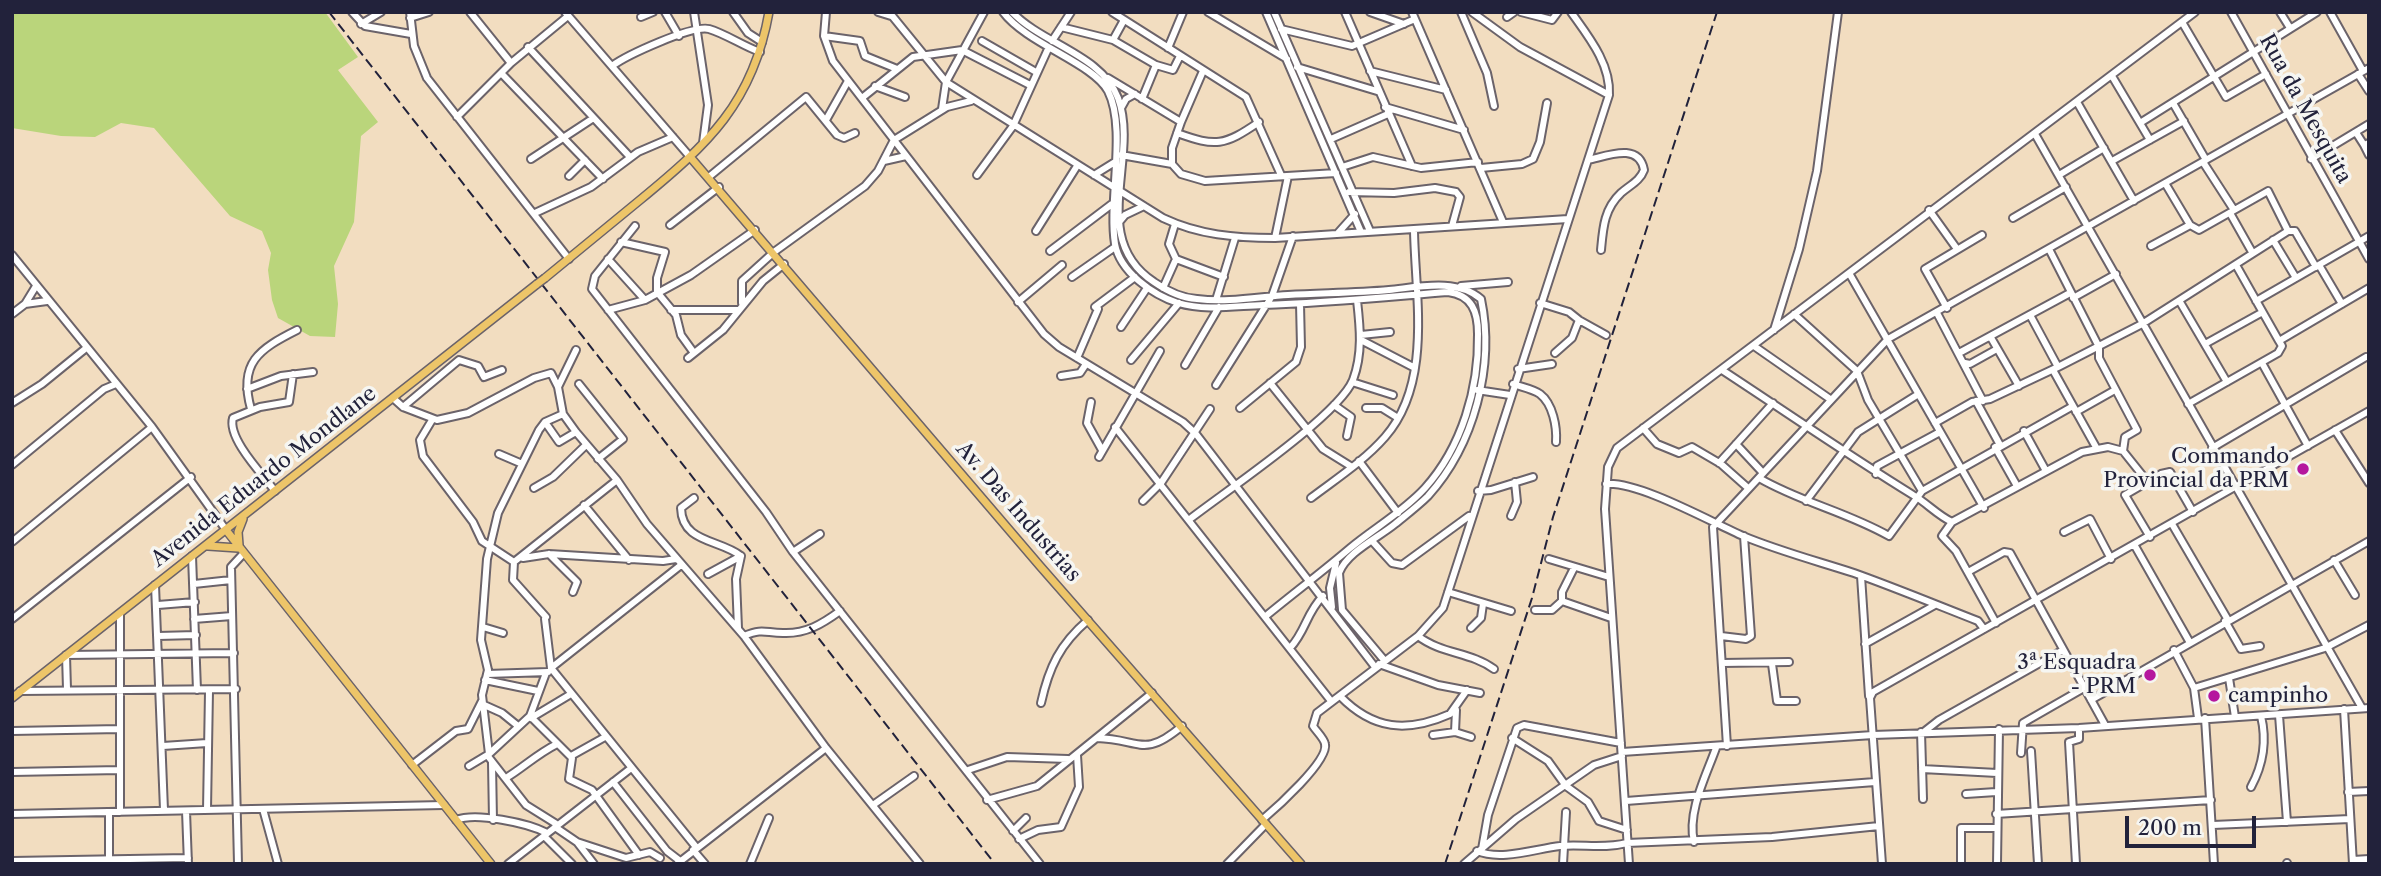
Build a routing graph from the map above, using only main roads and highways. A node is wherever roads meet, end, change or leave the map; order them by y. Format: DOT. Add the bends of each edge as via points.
graph roads {
  1 [pos="769,12"];
  2 [pos="704,146"];
  3 [pos="691,158"];
  4 [pos="678,169"];
  5 [pos="707,173"];
  6 [pos="245,516"];
  7 [pos="226,530"];
  8 [pos="204,547"];
  9 [pos="240,550"];
  10 [pos="12,698"];
  11 [pos="491,864"];
  12 [pos="1301,864"];
  1 -- 2 [label="main road, Avenida Eduardo Mondlane" via="760,51 736,104"];
  2 -- 3 [label="main road, Avenida Eduardo Mondlane"];
  2 -- 5 [label="main road"];
  3 -- 4 [label="main road, Avenida Eduardo Mondlane"];
  3 -- 5 [label="main road, Av. Das Industrias"];
  4 -- 5 [label="main road"];
  4 -- 6 [label="main road, Avenida Eduardo Mondlane, bridge"];
  5 -- 12 [label="main road, Av. Das Industrias"];
  6 -- 7 [label="main road, Avenida Eduardo Mondlane"];
  6 -- 9 [label="main road" via="238,532"];
  7 -- 8 [label="main road, Avenida Eduardo Mondlane"];
  7 -- 9 [label="main road"];
  8 -- 9 [label="main road"];
  8 -- 10 [label="main road, Avenida Eduardo Mondlane"];
  9 -- 11 [label="main road"];
}
